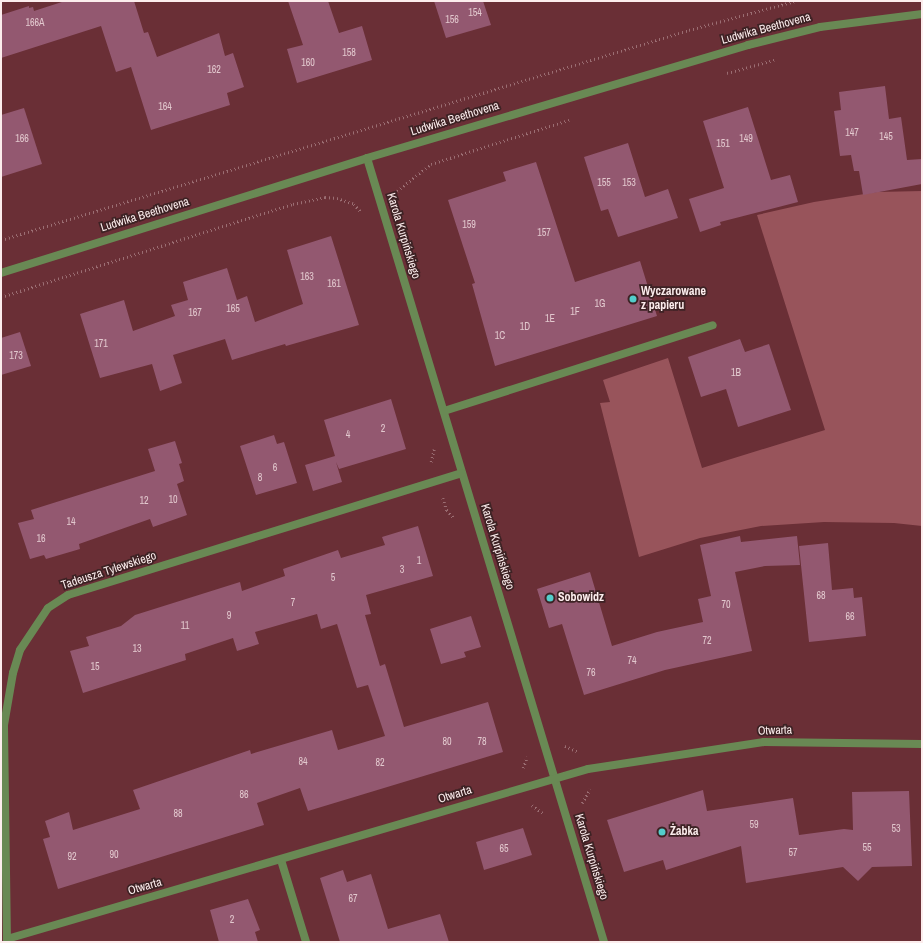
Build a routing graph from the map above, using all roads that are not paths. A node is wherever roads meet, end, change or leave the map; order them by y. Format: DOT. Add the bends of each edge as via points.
graph roads {
  1 [pos="922,14"];
  2 [pos="367,158"];
  3 [pos="1,273"];
  4 [pos="713,325"];
  5 [pos="444,411"];
  6 [pos="462,473"];
  7 [pos="922,744"];
  8 [pos="554,778"];
  9 [pos="281,860"];
  10 [pos="7,941"];
  11 [pos="306,942"];
  12 [pos="604,942"];
  1 -- 2 [label="street, Ludwika Beethovena" via="849,22 783,35"];
  2 -- 3 [label="street, Ludwika Beethovena"];
  2 -- 5 [label="street, Karola Kurpińskiego"];
  4 -- 5 [label="street"];
  5 -- 6 [label="street, Karola Kurpińskiego"];
  6 -- 8 [label="street, Karola Kurpińskiego"];
  6 -- 10 [label="street, Tadeusza Tylewskiego" via="68,595 48,608 20,650 4,724"];
  7 -- 8 [label="street, Otwarta" via="764,742 588,769"];
  8 -- 9 [label="street, Otwarta"];
  8 -- 12 [label="street, Karola Kurpińskiego"];
  9 -- 10 [label="street, Otwarta"];
  9 -- 11 [label="street"];
}
